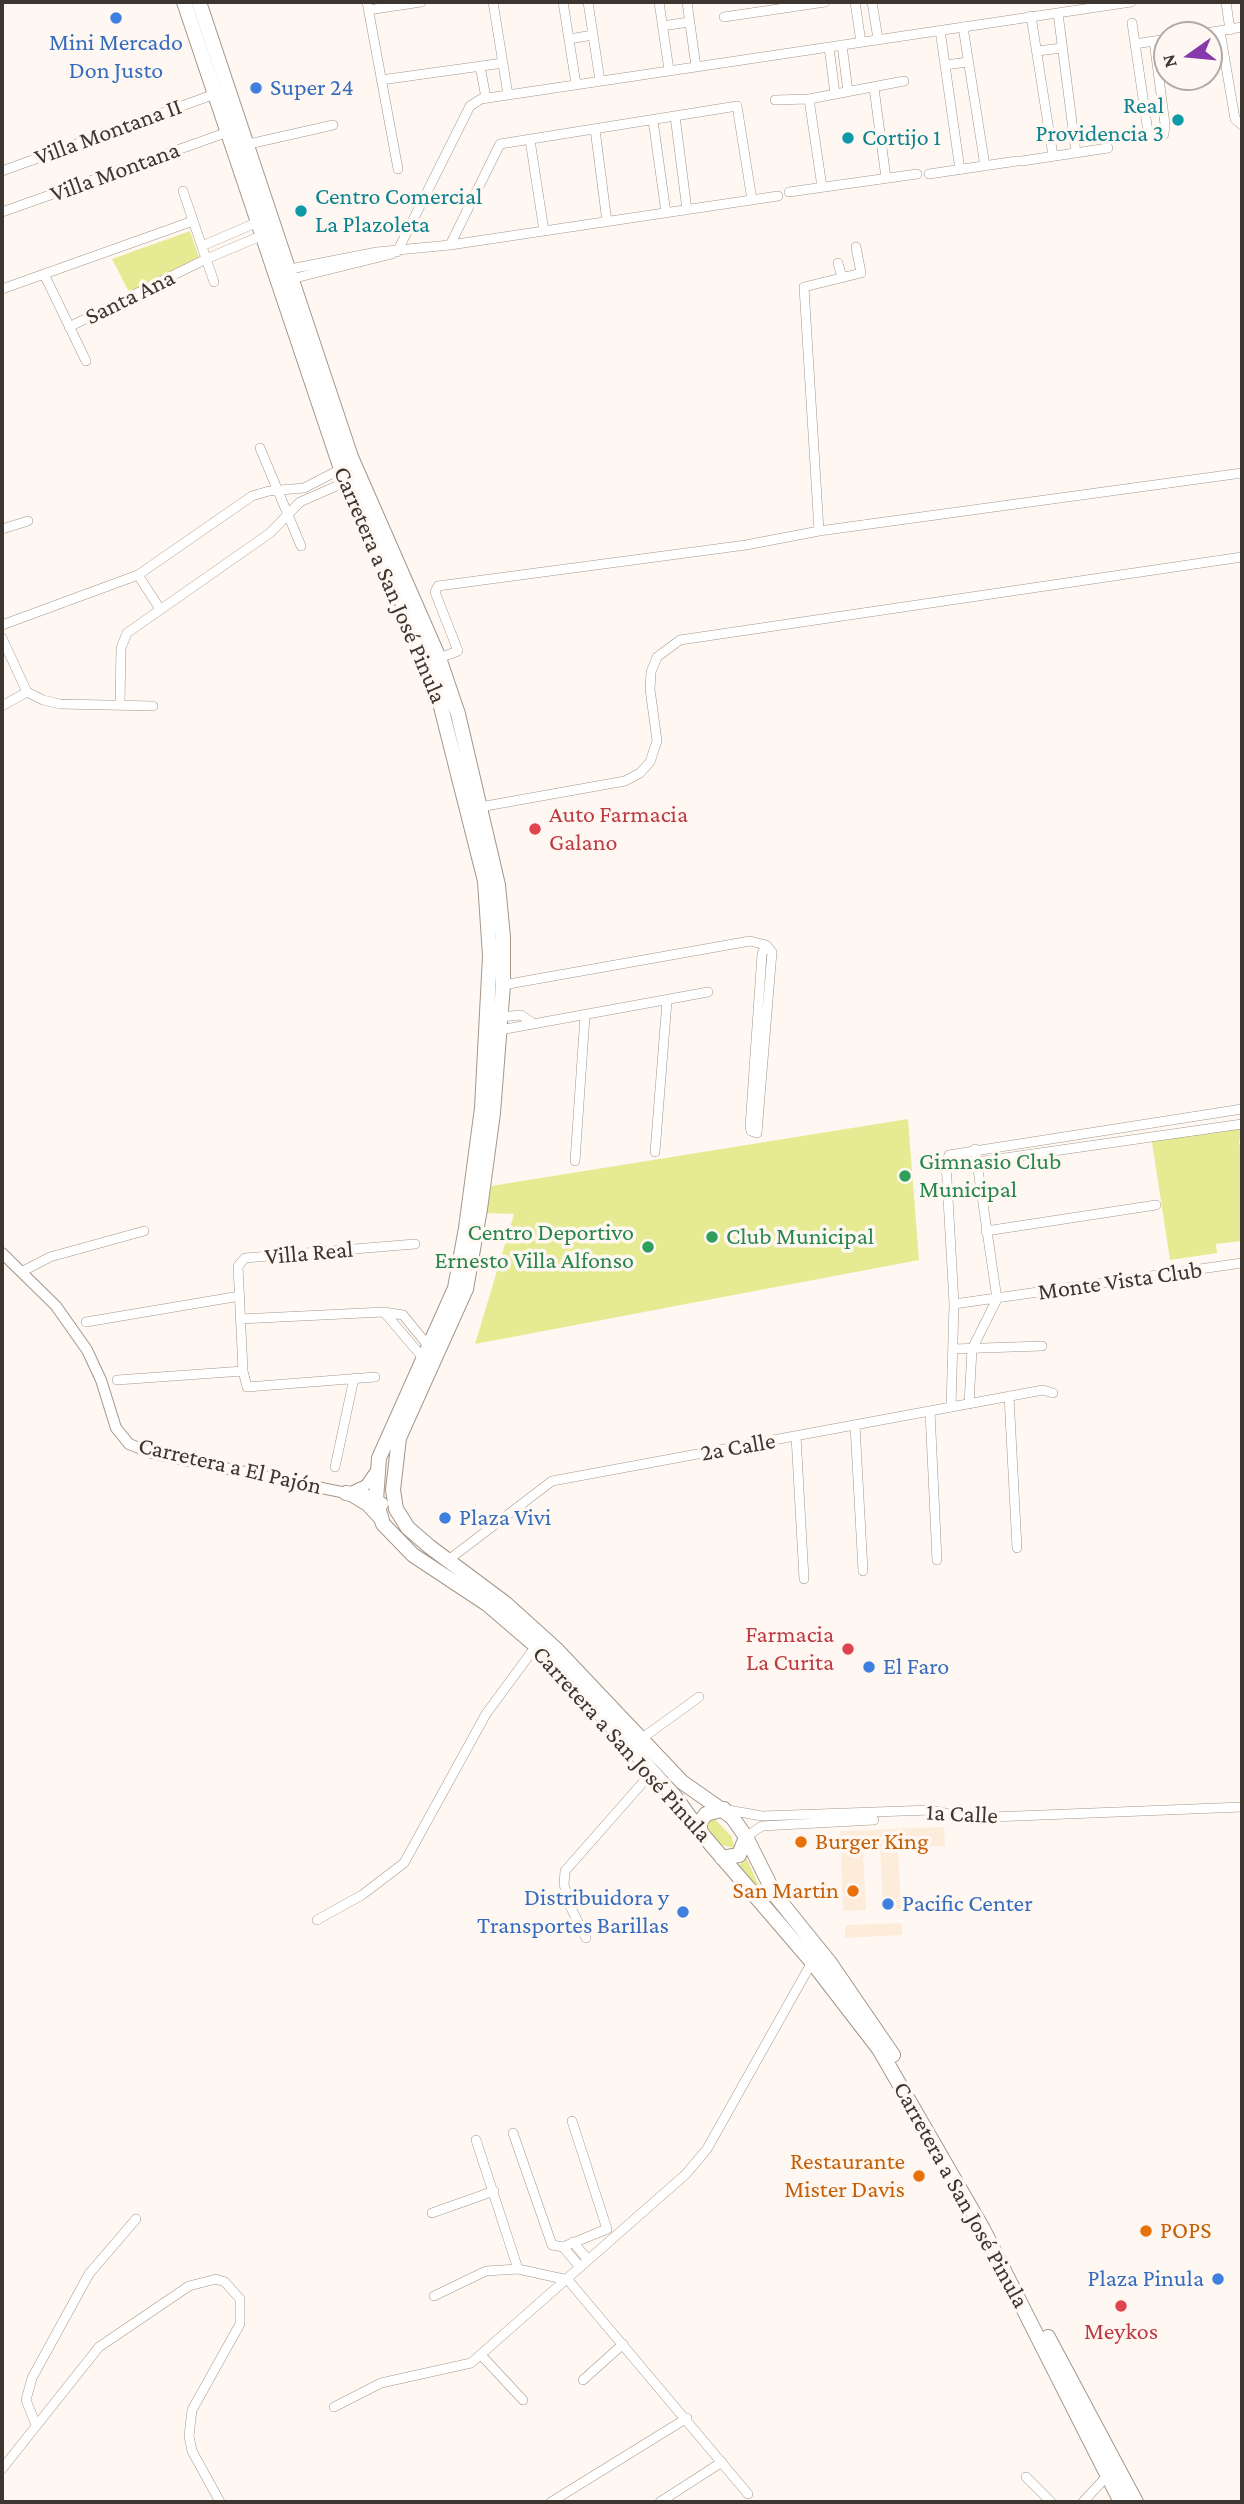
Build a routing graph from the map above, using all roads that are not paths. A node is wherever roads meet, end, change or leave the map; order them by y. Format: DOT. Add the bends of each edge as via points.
graph roads {
  1 [pos="184,2"];
  2 [pos="200,2"];
  3 [pos="421,2"];
  4 [pos="493,2"];
  5 [pos="563,2"];
  6 [pos="588,2"];
  7 [pos="659,2"];
  8 [pos="687,2"];
  9 [pos="825,2"];
  10 [pos="855,2"];
  11 [pos="872,2"];
  12 [pos="1130,2"];
  13 [pos="1226,2"];
  14 [pos="1112,3"];
  15 [pos="780,5"];
  16 [pos="368,6"];
  17 [pos="757,7"];
  18 [pos="1058,12"];
  19 [pos="1031,16"];
  20 [pos="724,17"];
  21 [pos="689,22"];
  22 [pos="1132,23"];
  23 [pos="662,26"];
  24 [pos="963,27"];
  25 [pos="1242,27"];
  26 [pos="940,30"];
  27 [pos="1225,30"];
  28 [pos="593,35"];
  29 [pos="569,39"];
  30 [pos="878,39"];
  31 [pos="1153,41"];
  32 [pos="861,42"];
  33 [pos="1135,44"];
  34 [pos="842,45"];
  35 [pos="829,47"];
  36 [pos="1062,48"];
  37 [pos="1037,51"];
  38 [pos="968,62"];
  39 [pos="503,63"];
  40 [pos="945,65"];
  41 [pos="480,66"];
  42 [pos="696,66"];
  43 [pos="669,71"];
  44 [pos="381,80"];
  45 [pos="904,80"];
  46 [pos="600,81"];
  47 [pos="576,84"];
  48 [pos="874,88"];
  49 [pos="1161,91"];
  50 [pos="848,92"];
  51 [pos="215,93"];
  52 [pos="508,94"];
  53 [pos="835,94"];
  54 [pos="486,98"];
  55 [pos="809,99"];
  56 [pos="775,100"];
  57 [pos="675,116"];
  58 [pos="653,120"];
  59 [pos="333,125"];
  60 [pos="1242,125"];
  61 [pos="595,129"];
  62 [pos="228,132"];
  63 [pos="530,139"];
  64 [pos="249,144"];
  65 [pos="1108,148"];
  66 [pos="1076,153"];
  67 [pos="1053,156"];
  68 [pos="985,166"];
  69 [pos="398,169"];
  70 [pos="960,170"];
  71 [pos="2,171"];
  72 [pos="917,174"];
  73 [pos="929,174"];
  74 [pos="886,178"];
  75 [pos="822,187"];
  76 [pos="183,191"];
  77 [pos="789,192"];
  78 [pos="778,196"];
  79 [pos="752,200"];
  80 [pos="687,210"];
  81 [pos="2,212"];
  82 [pos="666,213"];
  83 [pos="193,221"];
  84 [pos="607,222"];
  85 [pos="261,228"];
  86 [pos="238,231"];
  87 [pos="544,231"];
  88 [pos="243,243"];
  89 [pos="450,245"];
  90 [pos="202,246"];
  91 [pos="856,247"];
  92 [pos="397,252"];
  93 [pos="206,259"];
  94 [pos="838,263"];
  95 [pos="44,274"];
  96 [pos="283,276"];
  97 [pos="842,278"];
  98 [pos="214,282"];
  99 [pos="2,289"];
  100 [pos="69,327"];
  101 [pos="86,361"];
  102 [pos="260,448"];
  103 [pos="1242,472"];
  104 [pos="344,475"];
  105 [pos="277,491"];
  106 [pos="287,516"];
  107 [pos="28,521"];
  108 [pos="2,529"];
  109 [pos="819,531"];
  110 [pos="300,546"];
  111 [pos="1242,557"];
  112 [pos="138,575"];
  113 [pos="160,609"];
  114 [pos="2,625"];
  115 [pos="2,638"];
  116 [pos="4,656"];
  117 [pos="439,658"];
  118 [pos="27,692"];
  119 [pos="120,704"];
  120 [pos="2,706"];
  121 [pos="153,706"];
  122 [pos="480,807"];
  123 [pos="503,985"];
  124 [pos="708,992"];
  125 [pos="667,1001"];
  126 [pos="585,1016"];
  127 [pos="504,1021"];
  128 [pos="534,1024"];
  129 [pos="759,1070"];
  130 [pos="1242,1109"];
  131 [pos="1150,1122"];
  132 [pos="1242,1124"];
  133 [pos="1152,1136"];
  134 [pos="975,1149"];
  135 [pos="655,1152"];
  136 [pos="575,1161"];
  137 [pos="977,1162"];
  138 [pos="1156,1205"];
  139 [pos="144,1231"];
  140 [pos="986,1231"];
  141 [pos="415,1244"];
  142 [pos="2,1253"];
  143 [pos="1242,1263"];
  144 [pos="23,1271"];
  145 [pos="240,1296"];
  146 [pos="998,1299"];
  147 [pos="954,1304"];
  148 [pos="240,1319"];
  149 [pos="86,1322"];
  150 [pos="1042,1346"];
  151 [pos="953,1349"];
  152 [pos="972,1349"];
  153 [pos="427,1354"];
  154 [pos="243,1371"];
  155 [pos="375,1377"];
  156 [pos="354,1378"];
  157 [pos="117,1380"];
  158 [pos="1052,1393"];
  159 [pos="1009,1396"];
  160 [pos="970,1404"];
  161 [pos="951,1407"];
  162 [pos="930,1411"];
  163 [pos="855,1425"];
  164 [pos="796,1436"];
  165 [pos="335,1467"];
  166 [pos="377,1469"];
  167 [pos="347,1493"];
  168 [pos="376,1500"];
  169 [pos="383,1524"];
  170 [pos="430,1548"];
  171 [pos="1017,1548"];
  172 [pos="937,1560"];
  173 [pos="451,1569"];
  174 [pos="863,1571"];
  175 [pos="804,1579"];
  176 [pos="536,1646"];
  177 [pos="699,1697"];
  178 [pos="640,1739"];
  179 [pos="653,1771"];
  180 [pos="1242,1807"];
  181 [pos="724,1810"];
  182 [pos="874,1820"];
  183 [pos="700,1831"];
  184 [pos="746,1837"];
  185 [pos="722,1858"];
  186 [pos="317,1920"];
  187 [pos="586,1938"];
  188 [pos="812,1962"];
  189 [pos="874,2023"];
  190 [pos="572,2121"];
  191 [pos="513,2133"];
  192 [pos="476,2140"];
  193 [pos="494,2191"];
  194 [pos="432,2213"];
  195 [pos="136,2219"];
  196 [pos="573,2242"];
  197 [pos="563,2247"];
  198 [pos="588,2260"];
  199 [pos="580,2267"];
  200 [pos="519,2269"];
  201 [pos="568,2280"];
  202 [pos="434,2295"];
  203 [pos="623,2344"];
  204 [pos="481,2355"];
  205 [pos="583,2380"];
  206 [pos="523,2400"];
  207 [pos="334,2407"];
  208 [pos="687,2418"];
  209 [pos="36,2425"];
  210 [pos="722,2462"];
  211 [pos="2,2469"];
  212 [pos="1107,2476"];
  213 [pos="1026,2477"];
  214 [pos="748,2494"];
  215 [pos="220,2502"];
  216 [pos="551,2502"];
  217 [pos="660,2502"];
  218 [pos="1051,2502"];
  219 [pos="1083,2502"];
  220 [pos="1121,2502"];
  221 [pos="1136,2502"];
  1 -- 51 [label="main road, Carretera a San José Pinula"];
  2 -- 64 [label="main road, Carretera a San José Pinula"];
  3 -- 16 [label="street"];
  4 -- 39 [label="street"];
  5 -- 29 [label="street"];
  6 -- 28 [label="street"];
  7 -- 23 [label="street"];
  8 -- 21 [label="street"];
  9 -- 15 [label="street"];
  10 -- 32 [label="street"];
  11 -- 30 [label="street"];
  12 -- 14 [label="street"];
  13 -- 27 [label="street"];
  14 -- 18 [label="street"];
  15 -- 17 [label="street"];
  16 -- 44 [label="street"];
  17 -- 20 [label="street"];
  18 -- 19 [label="street"];
  18 -- 36 [label="street"];
  19 -- 24 [label="street"];
  19 -- 37 [label="street"];
  21 -- 23 [label="street"];
  21 -- 42 [label="street"];
  22 -- 33 [label="street"];
  23 -- 43 [label="street"];
  24 -- 26 [label="street"];
  24 -- 38 [label="street"];
  25 -- 27 [label="street"];
  26 -- 30 [label="street"];
  26 -- 40 [label="street"];
  27 -- 60 [label="street" via="1235,119"];
  28 -- 29 [label="street"];
  28 -- 46 [label="street"];
  29 -- 47 [label="street"];
  30 -- 32 [label="street"];
  31 -- 33 [label="street"];
  32 -- 34 [label="street"];
  33 -- 49 [label="street" via="1148,132 1160,136 1165,124"];
  34 -- 35 [label="street"];
  34 -- 50 [label="street"];
  35 -- 42 [label="street"];
  35 -- 53 [label="street"];
  36 -- 37 [label="street"];
  36 -- 66 [label="street"];
  37 -- 67 [label="street"];
  38 -- 40 [label="street"];
  38 -- 68 [label="street"];
  39 -- 41 [label="street"];
  39 -- 52 [label="street"];
  40 -- 70 [label="street"];
  41 -- 44 [label="street"];
  41 -- 54 [label="street"];
  42 -- 43 [label="street"];
  43 -- 46 [label="street"];
  44 -- 69 [label="street"];
  45 -- 48 [label="street"];
  46 -- 47 [label="street"];
  47 -- 52 [label="street"];
  48 -- 50 [label="street"];
  48 -- 74 [label="street"];
  50 -- 53 [label="street"];
  51 -- 62 [label="main road, Carretera a San José Pinula"];
  51 -- 71 [label="street, Villa Montana II"];
  52 -- 54 [label="street"];
  53 -- 55 [label="street"];
  54 -- 92 [label="street" via="470,106"];
  55 -- 56 [label="street"];
  55 -- 75 [label="street"];
  57 -- 58 [label="street"];
  57 -- 79 [label="street" via="737,106"];
  57 -- 80 [label="street"];
  58 -- 61 [label="street"];
  58 -- 82 [label="street"];
  59 -- 64 [label="street"];
  61 -- 63 [label="street"];
  61 -- 84 [label="street"];
  62 -- 81 [label="street, Villa Montana"];
  62 -- 85 [label="main road, Carretera a San José Pinula"];
  63 -- 87 [label="street"];
  63 -- 89 [label="street" via="500,144"];
  64 -- 96 [label="main road, Carretera a San José Pinula"];
  65 -- 66 [label="street"];
  66 -- 67 [label="street"];
  67 -- 68 [label="street"];
  68 -- 70 [label="street"];
  70 -- 73 [label="street"];
  72 -- 74 [label="street"];
  74 -- 75 [label="street"];
  75 -- 77 [label="street"];
  76 -- 83 [label="street, Santa Ana"];
  78 -- 79 [label="street"];
  79 -- 80 [label="street"];
  80 -- 82 [label="street"];
  82 -- 84 [label="street"];
  83 -- 90 [label="street, Santa Ana"];
  83 -- 95 [label="street, Santa Ana"];
  84 -- 87 [label="street"];
  85 -- 86 [label="street"];
  85 -- 88 [label="street, Santa Ana"];
  85 -- 96 [label="main road, Carretera a San José Pinula"];
  86 -- 88 [label="street"];
  86 -- 90 [label="street"];
  87 -- 89 [label="street"];
  88 -- 93 [label="street, Santa Ana"];
  89 -- 92 [label="street"];
  90 -- 93 [label="street, Santa Ana"];
  91 -- 97 [label="street" via="862,274"];
  92 -- 96 [label="street"];
  93 -- 98 [label="street, Santa Ana"];
  93 -- 100 [label="street, Santa Ana"];
  94 -- 97 [label="street"];
  95 -- 99 [label="street, Santa Ana"];
  95 -- 100 [label="street, Santa Ana"];
  96 -- 104 [label="main road, Carretera a San José Pinula"];
  96 -- 117 [label="main road, Carretera a San José Pinula" via="351,457"];
  97 -- 109 [label="street" via="804,287"];
  100 -- 101 [label="street"];
  102 -- 105 [label="street"];
  103 -- 109 [label="street"];
  104 -- 105 [label="street"];
  104 -- 106 [label="street" via="300,502"];
  104 -- 153 [label="main road, Carretera a San José Pinula" via="436,687 485,881 490,956 482,1108 455,1288"];
  105 -- 106 [label="street"];
  105 -- 112 [label="street" via="261,492 241,503"];
  106 -- 110 [label="street"];
  106 -- 113 [label="street" via="270,533"];
  107 -- 108 [label="street"];
  109 -- 117 [label="street" via="438,586 435,592 458,651"];
  111 -- 122 [label="street" via="680,640 661,653 652,667 649,683 657,741 650,762 640,773 625,781"];
  112 -- 113 [label="street"];
  112 -- 114 [label="street"];
  113 -- 119 [label="street" via="133,627 123,640"];
  115 -- 116 [label="street"];
  116 -- 118 [label="street"];
  117 -- 122 [label="main road, Carretera a San José Pinula" via="458,713"];
  118 -- 119 [label="street" via="60,705"];
  118 -- 120 [label="street"];
  119 -- 121 [label="street"];
  122 -- 123 [label="main road, Carretera a San José Pinula" via="498,885"];
  123 -- 127 [label="main road, Carretera a San José Pinula"];
  123 -- 129 [label="street" via="751,941 766,945"];
  124 -- 125 [label="street"];
  125 -- 126 [label="street"];
  125 -- 135 [label="street"];
  126 -- 128 [label="street"];
  126 -- 136 [label="street"];
  127 -- 128 [label="street" via="519,1029"];
  127 -- 128 [label="street" via="521,1015"];
  127 -- 170 [label="main road, Carretera a San José Pinula" via="466,1289 399,1438 395,1464 396,1509"];
  129 -- 129 [label="street" via="750,1127 754,1133 759,1130"];
  130 -- 131 [label="street"];
  131 -- 133 [label="street"];
  131 -- 134 [label="street"];
  132 -- 133 [label="street"];
  133 -- 137 [label="street"];
  134 -- 137 [label="street"];
  134 -- 147 [label="street" via="953,1152 946,1161"];
  137 -- 140 [label="street"];
  138 -- 140 [label="street"];
  139 -- 144 [label="street" via="50,1257"];
  140 -- 146 [label="street"];
  141 -- 145 [label="street, Villa Real" via="245,1258 238,1266"];
  142 -- 144 [label="street, Carretera a El Pajón"];
  143 -- 146 [label="street, Monte Vista Club"];
  144 -- 167 [label="street, Carretera a El Pajón" via="56,1306 87,1350 116,1428 129,1444 152,1453"];
  145 -- 148 [label="street, Villa Real"];
  145 -- 149 [label="street, Villa Real"];
  146 -- 147 [label="street, Monte Vista Club"];
  146 -- 152 [label="street"];
  147 -- 151 [label="street"];
  148 -- 153 [label="street" via="403,1315"];
  148 -- 154 [label="street, Villa Real"];
  150 -- 152 [label="street"];
  151 -- 152 [label="street"];
  151 -- 161 [label="street"];
  152 -- 160 [label="street"];
  153 -- 166 [label="main road, Carretera a San José Pinula" via="388,1434"];
  154 -- 156 [label="street" via="247,1387"];
  154 -- 157 [label="street"];
  155 -- 156 [label="street"];
  156 -- 165 [label="street"];
  158 -- 159 [label="street, 2a Calle" via="1043,1390"];
  159 -- 160 [label="street, 2a Calle"];
  159 -- 171 [label="street"];
  160 -- 161 [label="street, 2a Calle"];
  161 -- 162 [label="street, 2a Calle"];
  162 -- 163 [label="street, 2a Calle"];
  162 -- 172 [label="street"];
  163 -- 164 [label="street, 2a Calle"];
  163 -- 174 [label="street"];
  164 -- 173 [label="street, 2a Calle" via="552,1481"];
  164 -- 175 [label="street"];
  166 -- 167 [label="street, Carretera a El Pajón" via="366,1485"];
  166 -- 168 [label="main road, Carretera a San José Pinula"];
  167 -- 168 [label="main road"];
  167 -- 169 [label="street, Carretera a El Pajón"];
  168 -- 169 [label="main road, Carretera a San José Pinula"];
  168 -- 170 [label="main road" via="405,1536"];
  169 -- 173 [label="main road, Carretera a San José Pinula" via="412,1555"];
  170 -- 173 [label="main road, Carretera a San José Pinula"];
  173 -- 176 [label="main road, Carretera a San José Pinula"];
  173 -- 178 [label="main road, Carretera a San José Pinula" via="505,1604 557,1650"];
  176 -- 179 [label="main road, Carretera a San José Pinula"];
  176 -- 186 [label="street" via="486,1714 404,1863 362,1895"];
  177 -- 178 [label="street"];
  178 -- 181 [label="main road, Carretera a San José Pinula" via="682,1782"];
  179 -- 183 [label="main road, Carretera a San José Pinula"];
  179 -- 187 [label="street" via="565,1871 569,1904"];
  180 -- 181 [label="street, 1a Calle" via="967,1818 931,1810 762,1816"];
  181 -- 183 [label="main road" via="706,1814"];
  181 -- 184 [label="main road, Carretera a San José Pinula"];
  182 -- 184 [label="street" via="762,1826"];
  183 -- 185 [label="main road, Carretera a San José Pinula"];
  184 -- 185 [label="main road" via="739,1855"];
  184 -- 189 [label="main road, Carretera a San José Pinula" via="784,1910"];
  185 -- 188 [label="main road, Carretera a San José Pinula"];
  188 -- 189 [label="main road" via="820,1963 865,2021"];
  188 -- 198 [label="street" via="707,2149 686,2174"];
  188 -- 212 [label="main road, Carretera a San José Pinula" via="879,2049 953,2174"];
  189 -- 221 [label="main road, Carretera a San José Pinula" via="996,2233"];
  190 -- 196 [label="street" via="607,2229"];
  191 -- 197 [label="street" via="552,2245"];
  192 -- 193 [label="street"];
  193 -- 194 [label="street"];
  193 -- 200 [label="street"];
  195 -- 209 [label="street" via="89,2274 32,2378 26,2400"];
  196 -- 197 [label="street"];
  196 -- 198 [label="street"];
  197 -- 199 [label="street"];
  198 -- 199 [label="street"];
  199 -- 201 [label="street"];
  200 -- 201 [label="street"];
  200 -- 202 [label="street" via="486,2271"];
  201 -- 203 [label="street"];
  201 -- 204 [label="street"];
  203 -- 205 [label="street"];
  203 -- 208 [label="street"];
  204 -- 206 [label="street"];
  204 -- 207 [label="street" via="463,2366 381,2383"];
  208 -- 210 [label="street"];
  208 -- 216 [label="street"];
  209 -- 211 [label="street"];
  209 -- 215 [label="street" via="115,2333 189,2286 204,2280 225,2282 240,2299 240,2324 191,2410 189,2423 192,2451"];
  210 -- 214 [label="street"];
  210 -- 217 [label="street"];
  212 -- 219 [label="street"];
  212 -- 220 [label="main road, Carretera a San José Pinula"];
  213 -- 218 [label="street"];
}
